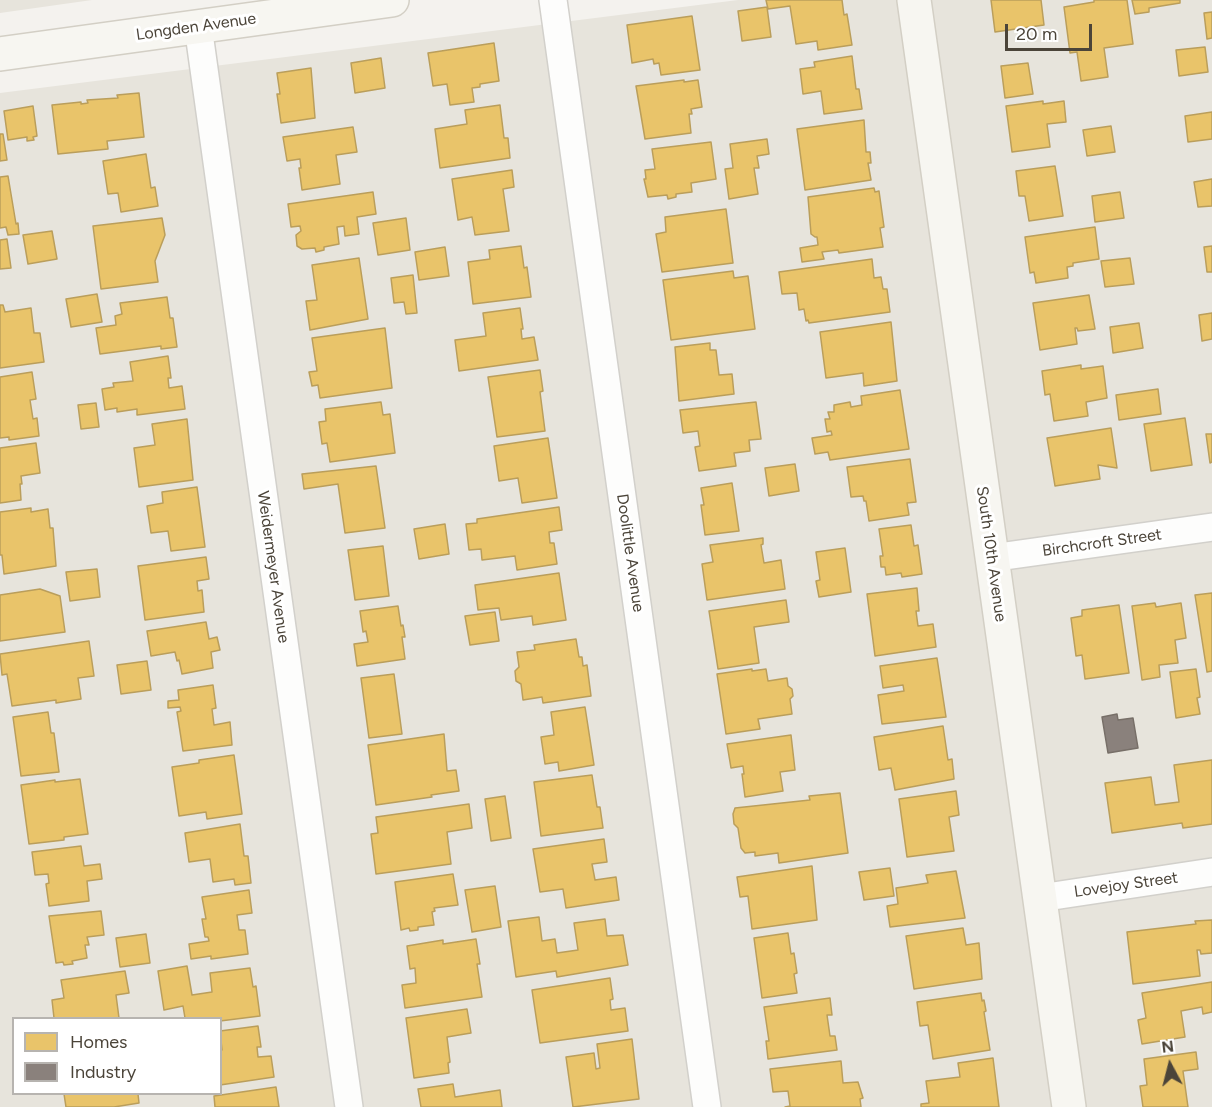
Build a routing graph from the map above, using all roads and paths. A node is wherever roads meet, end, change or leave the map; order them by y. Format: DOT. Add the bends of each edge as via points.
graph roads {
  1 [pos="392,0"];
  2 [pos="553,0"];
  3 [pos="914,0"];
  4 [pos="198,26"];
  5 [pos="0,54"];
  6 [pos="1212,527"];
  7 [pos="991,558"];
  8 [pos="1212,872"];
  9 [pos="1040,898"];
  10 [pos="349,1107"];
  11 [pos="707,1107"];
  12 [pos="1069,1107"];
  1 -- 4 [label="street, Longden Avenue"];
  2 -- 11 [label="street, Doolittle Avenue"];
  3 -- 7 [label="street, South 10th Avenue"];
  4 -- 5 [label="street, Longden Avenue"];
  4 -- 10 [label="street, Weidermeyer Avenue"];
  6 -- 7 [label="street, Birchcroft Street"];
  7 -- 9 [label="street, South 10th Avenue"];
  8 -- 9 [label="street, Lovejoy Street"];
  9 -- 12 [label="street, South 10th Avenue"];
}
